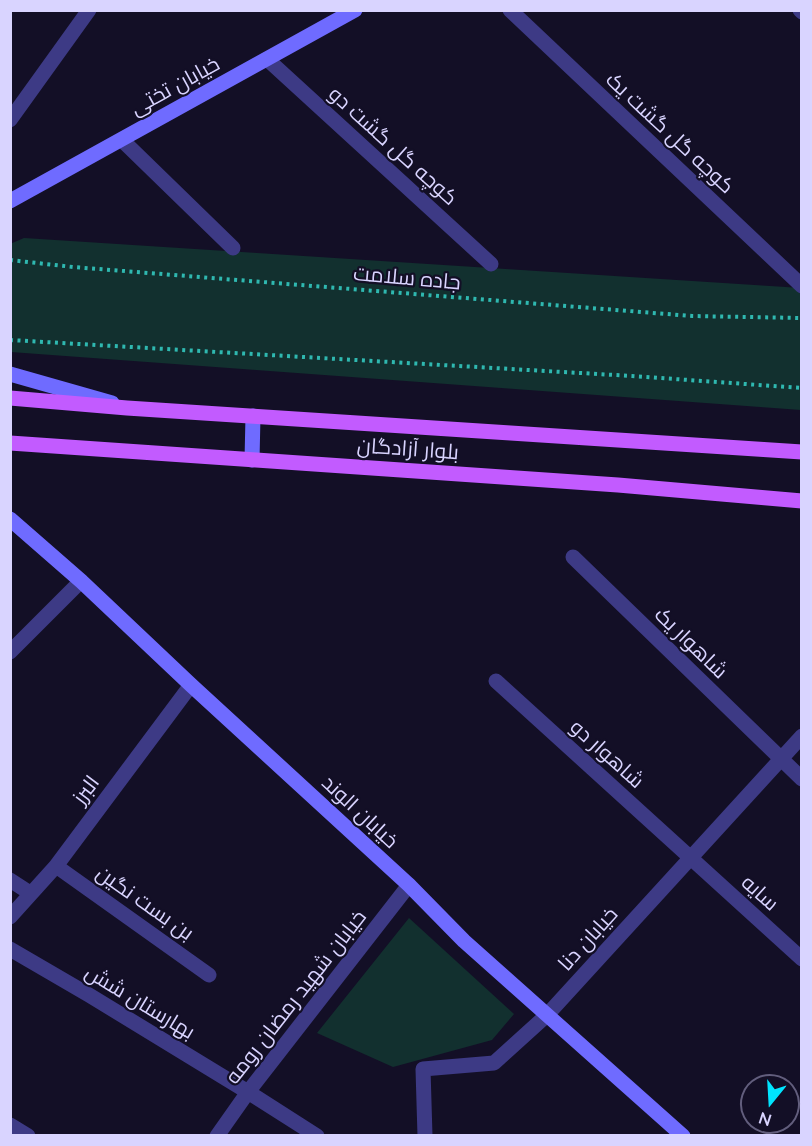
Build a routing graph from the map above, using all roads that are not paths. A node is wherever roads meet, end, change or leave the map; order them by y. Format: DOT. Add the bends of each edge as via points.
graph roads {
  1 [pos="89,10"];
  2 [pos="355,10"];
  3 [pos="510,10"];
  4 [pos="267,59"];
  5 [pos="10,120"];
  6 [pos="122,140"];
  7 [pos="13,201"];
  8 [pos="233,248"];
  9 [pos="491,264"];
  10 [pos="801,286"];
  11 [pos="10,374"];
  12 [pos="10,398"];
  13 [pos="127,408"];
  14 [pos="253,416"];
  15 [pos="10,443"];
  16 [pos="801,452"];
  17 [pos="252,459"];
  18 [pos="801,501"];
  19 [pos="10,519"];
  20 [pos="573,557"];
  21 [pos="81,581"];
  22 [pos="10,652"];
  23 [pos="496,681"];
  24 [pos="191,685"];
  25 [pos="801,736"];
  26 [pos="780,759"];
  27 [pos="801,779"];
  28 [pos="690,858"];
  29 [pos="56,866"];
  30 [pos="10,880"];
  31 [pos="409,885"];
  32 [pos="30,893"];
  33 [pos="10,917"];
  34 [pos="10,949"];
  35 [pos="801,959"];
  36 [pos="209,975"];
  37 [pos="547,1015"];
  38 [pos="248,1092"];
  39 [pos="10,1125"];
  40 [pos="28,1136"];
  41 [pos="217,1136"];
  42 [pos="317,1136"];
  43 [pos="425,1136"];
  44 [pos="682,1136"];
  1 -- 5 [label="street"];
  2 -- 4 [label="street, خیابان تختی"];
  3 -- 10 [label="street, کوچه گل گشت یک"];
  4 -- 6 [label="street, خیابان تختی"];
  4 -- 9 [label="street, کوچه گل گشت دو"];
  6 -- 7 [label="street, خیابان تختی"];
  6 -- 8 [label="street"];
  11 -- 13 [label="street"];
  12 -- 13 [label="main road, بلوار آزادگان"];
  13 -- 14 [label="main road, بلوار آزادگان"];
  14 -- 16 [label="main road, بلوار آزادگان"];
  14 -- 17 [label="street"];
  15 -- 17 [label="main road, بلوار آزادگان"];
  17 -- 18 [label="main road, بلوار آزادگان"];
  19 -- 21 [label="street, خیابان الوند"];
  20 -- 26 [label="street, شاهوار یک"];
  21 -- 22 [label="street"];
  21 -- 24 [label="street, خیابان الوند"];
  23 -- 28 [label="street, شاهوار دو"];
  24 -- 29 [label="street, البرز"];
  24 -- 31 [label="street, خیابان الوند"];
  25 -- 26 [label="street, خیابان دنا"];
  26 -- 27 [label="street, شاهوار یک"];
  26 -- 28 [label="street, خیابان دنا"];
  28 -- 35 [label="street, سایه"];
  28 -- 37 [label="street, خیابان دنا"];
  29 -- 32 [label="street, البرز"];
  29 -- 36 [label="street, بن بست نگین"];
  30 -- 32 [label="street"];
  31 -- 37 [label="street, خیابان الوند" via="464,941"];
  31 -- 38 [label="street, خیابان شهید رمضان رومه"];
  32 -- 33 [label="street, البرز"];
  34 -- 38 [label="street, بهارستان شش"];
  37 -- 43 [label="street, خیابان دنا" via="494,1063 423,1069"];
  37 -- 44 [label="street, خیابان الوند"];
  38 -- 41 [label="street, خیابان شهید رمضان رومه"];
  38 -- 42 [label="street, بهارستان شش"];
  39 -- 40 [label="street"];
}
